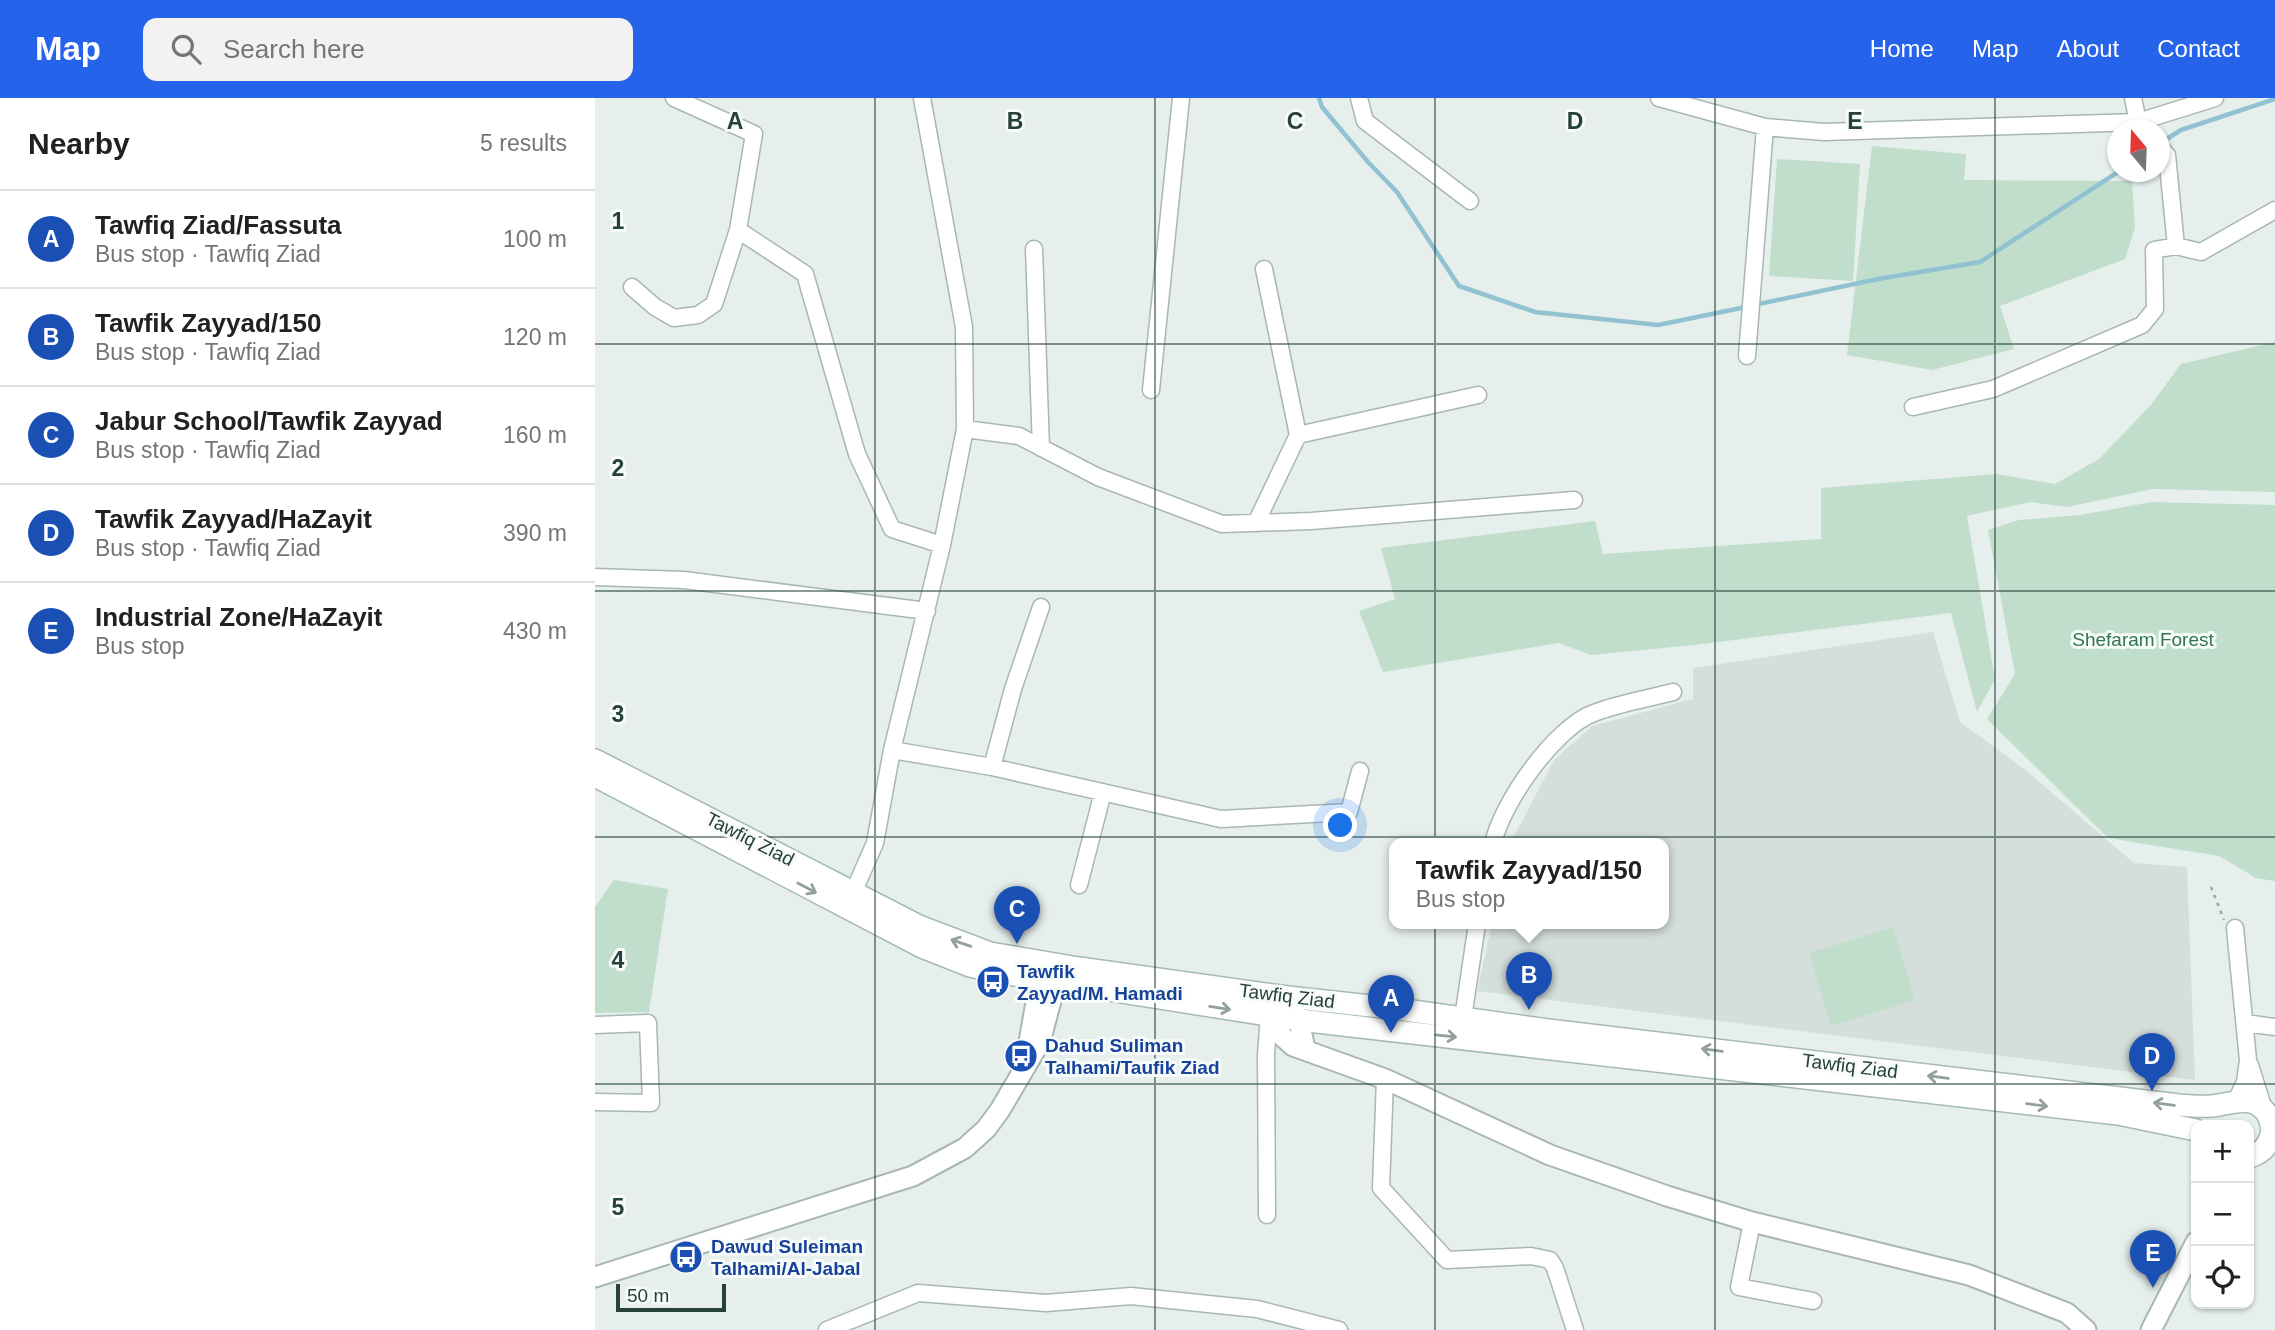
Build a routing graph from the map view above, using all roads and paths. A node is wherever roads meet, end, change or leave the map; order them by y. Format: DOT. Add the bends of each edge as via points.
graph roads {
  1 [pos="674,98"];
  2 [pos="922,98"];
  3 [pos="1181,98"];
  4 [pos="1359,98"];
  5 [pos="1659,98"];
  6 [pos="2133,98"];
  7 [pos="2215,98"];
  8 [pos="2139,119"];
  9 [pos="2160,119"];
  10 [pos="1765,127"];
  11 [pos="2107,127"];
  12 [pos="2170,182"];
  13 [pos="1470,201"];
  14 [pos="2275,210"];
  15 [pos="738,230"];
  16 [pos="2176,246"];
  17 [pos="1034,249"];
  18 [pos="1264,269"];
  19 [pos="632,286"];
  20 [pos="1747,356"];
  21 [pos="1151,390"];
  22 [pos="1478,395"];
  23 [pos="1913,407"];
  24 [pos="965,429"];
  25 [pos="1298,435"];
  26 [pos="1041,447"];
  27 [pos="1574,500"];
  28 [pos="1256,523"];
  29 [pos="942,545"];
  30 [pos="595,577"];
  31 [pos="1041,607"];
  32 [pos="927,611"];
  33 [pos="1673,692"];
  34 [pos="892,750"];
  35 [pos="595,760"];
  36 [pos="992,767"];
  37 [pos="1360,771"];
  38 [pos="595,776"];
  39 [pos="1103,792"];
  40 [pos="1496,838"];
  41 [pos="1079,885"];
  42 [pos="2211,887"];
  43 [pos="850,901"];
  44 [pos="2235,928"];
  45 [pos="1476,929"];
  46 [pos="1049,975"];
  47 [pos="1288,997"];
  48 [pos="1269,1015"];
  49 [pos="1463,1018"];
  50 [pos="1299,1020"];
  51 [pos="2245,1023"];
  52 [pos="595,1025"];
  53 [pos="2275,1027"];
  54 [pos="1305,1049"];
  55 [pos="2248,1060"];
  56 [pos="1385,1079"];
  57 [pos="595,1102"];
  58 [pos="2234,1102"];
  59 [pos="2269,1117"];
  60 [pos="2216,1120"];
  61 [pos="2191,1129"];
  62 [pos="2260,1155"];
  63 [pos="1267,1214"];
  64 [pos="1752,1222"];
  65 [pos="2194,1246"];
  66 [pos="595,1277"];
  67 [pos="1813,1301"];
  68 [pos="827,1330"];
  69 [pos="1339,1330"];
  70 [pos="1575,1330"];
  71 [pos="2086,1330"];
  72 [pos="2151,1330"];
  1 -- 15 [label="street" via="754,134"];
  2 -- 24 [label="street" via="964,327"];
  3 -- 21 [label="street"];
  4 -- 13 [label="street" via="1365,121"];
  5 -- 10 [label="street"];
  6 -- 8 [label="street"];
  7 -- 9 [label="street"];
  10 -- 11 [label="street" via="1824,132"];
  10 -- 20 [label="street"];
  12 -- 16 [label="street"];
  14 -- 16 [label="street" via="2201,252"];
  15 -- 19 [label="street" via="714,304 698,315 674,318"];
  15 -- 29 [label="street" via="805,274 857,454 892,529"];
  16 -- 23 [label="street" via="2154,250 2155,310 2142,325 1993,389"];
  17 -- 26 [label="street"];
  18 -- 25 [label="street"];
  22 -- 25 [label="street"];
  24 -- 26 [label="street" via="1019,436"];
  24 -- 29 [label="street"];
  25 -- 28 [label="street"];
  26 -- 28 [label="street" via="1098,477 1222,524"];
  27 -- 28 [label="street"];
  29 -- 32 [label="street"];
  30 -- 32 [label="street" via="684,580"];
  31 -- 36 [label="street"];
  32 -- 34 [label="street"];
  33 -- 40 [label="street" via="1591,713 1558,737 1517,790"];
  34 -- 36 [label="street"];
  34 -- 43 [label="street" via="875,844"];
  35 -- 43 [label="main road, Tawfiq Ziad"];
  36 -- 39 [label="street"];
  37 -- 39 [label="street" via="1349,812 1221,819"];
  38 -- 43 [label="main road, Tawfiq Ziad, one-way"];
  39 -- 41 [label="street"];
  42 -- 44 [label="path" via="2226,925"];
  43 -- 46 [label="main road, Tawfiq Ziad"];
  44 -- 51 [label="street"];
  45 -- 49 [label="street"];
  46 -- 47 [label="main road, Tawfiq Ziad"];
  46 -- 48 [label="main road, Tawfiq Ziad, one-way"];
  46 -- 66 [label="street" via="1040,1042 986,1129 965,1148 913,1176"];
  47 -- 48 [label="street"];
  47 -- 49 [label="main road, Tawfiq Ziad"];
  47 -- 50 [label="street"];
  48 -- 50 [label="main road, Tawfiq Ziad"];
  48 -- 54 [label="street" via="1282,1036"];
  48 -- 63 [label="street"];
  58 -- 49 [label="main road, Tawfiq Ziad, one-way" via="2179,1105"];
  50 -- 54 [label="street"];
  50 -- 61 [label="main road, Tawfiq Ziad, one-way" via="2118,1114"];
  51 -- 53 [label="street"];
  51 -- 55 [label="street"];
  52 -- 57 [label="street" via="648,1023 652,1103"];
  54 -- 56 [label="street"];
  55 -- 58 [label="street" via="2245,1082"];
  55 -- 59 [label="street"];
  56 -- 64 [label="street" via="1550,1156"];
  56 -- 70 [label="street" via="1381,1188 1447,1260 1531,1256 1550,1260"];
  58 -- 59 [label="main road" via="2249,1101"];
  58 -- 60 [label="main road"];
  59 -- 62 [label="main road" via="2268,1143"];
  64 -- 67 [label="street" via="1739,1287"];
  64 -- 71 [label="street" via="1969,1275 2067,1313"];
  65 -- 72 [label="street"];
  68 -- 69 [label="street" via="918,1293 1046,1303 1131,1296 1257,1309"];
}
